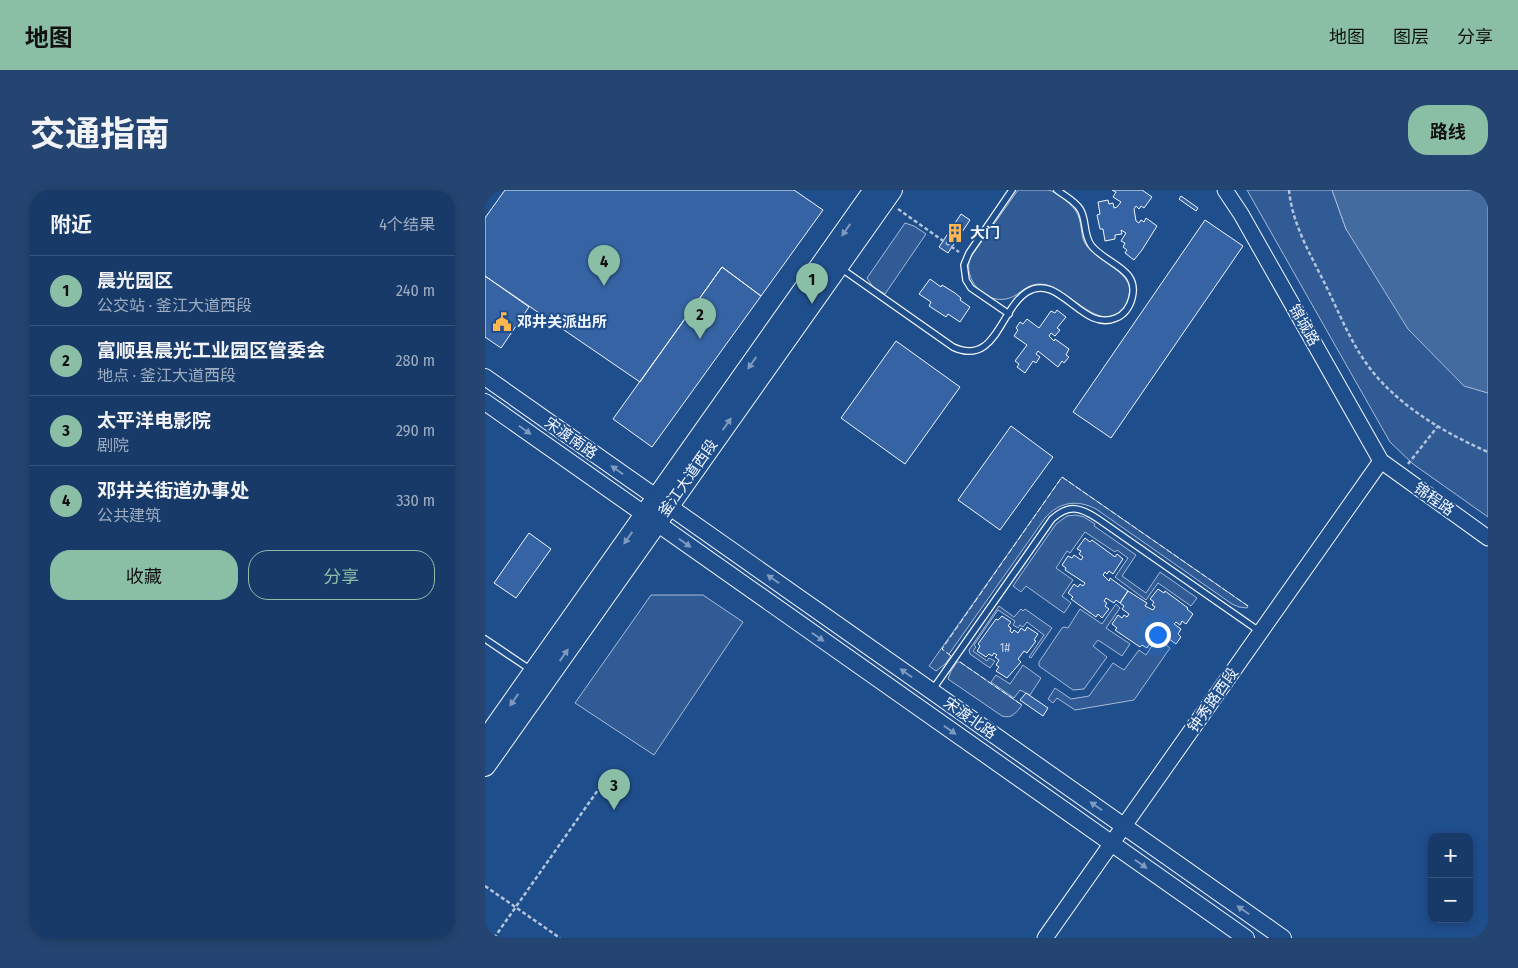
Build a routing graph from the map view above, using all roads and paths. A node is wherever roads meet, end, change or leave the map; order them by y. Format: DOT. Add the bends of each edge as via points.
graph roads {
  1 [pos="1012,190"];
  2 [pos="1057,190"];
  3 [pos="1225,190"];
  4 [pos="1289,190"];
  5 [pos="884,193"];
  6 [pos="966,257"];
  7 [pos="838,266"];
  8 [pos="1009,314"];
  9 [pos="485,377"];
  10 [pos="485,402"];
  11 [pos="1438,426"];
  12 [pos="1488,452"];
  13 [pos="1381,461"];
  14 [pos="1399,475"];
  15 [pos="663,502"];
  16 [pos="651,519"];
  17 [pos="1488,538"];
  18 [pos="1261,632"];
  19 [pos="485,639"];
  20 [pos="533,672"];
  21 [pos="931,691"];
  22 [pos="485,741"];
  23 [pos="485,766"];
  24 [pos="605,780"];
  25 [pos="1124,826"];
  26 [pos="1112,844"];
  27 [pos="485,886"];
  28 [pos="515,907"];
  29 [pos="494,938"];
  30 [pos="560,938"];
  31 [pos="1045,938"];
  32 [pos="1245,938"];
  33 [pos="1283,938"];
  1 -- 6 [label="lane"];
  2 -- 8 [label="lane" via="1080,209 1091,246 1130,277 1131,302 1119,316 1103,321 1093,318 1054,292 1041,288 1022,296"];
  3 -- 13 [label="street, 锦城路"];
  4 -- 11 [label="path" via="1291,208 1300,233 1364,360 1398,397"];
  5 -- 6 [label="path"];
  5 -- 7 [label="highway, 釜江大道西段"];
  5 -- 15 [label="highway, 釜江大道西段, one-way"];
  6 -- 8 [label="lane" via="964,270 968,284"];
  7 -- 8 [label="lane" via="960,351 973,352 984,347"];
  15 -- 7 [label="highway, 釜江大道西段, one-way"];
  15 -- 9 [label="main road, 宋渡南路, one-way"];
  10 -- 16 [label="main road, 宋渡南路, one-way"];
  11 -- 12 [label="path"];
  11 -- 14 [label="path"];
  13 -- 14 [label="street, 锦程路"];
  13 -- 18 [label="street, 钟秀路西段"];
  14 -- 17 [label="street, 锦程路"];
  15 -- 16 [label="highway, 釜江大道西段"];
  21 -- 15 [label="main road, 宋渡北路, one-way"];
  16 -- 20 [label="highway, 釜江大道西段, one-way"];
  23 -- 16 [label="highway, 釜江大道西段, one-way"];
  16 -- 26 [label="main road, 宋渡北路, one-way"];
  18 -- 21 [label="lane" via="1089,512 1069,509 1052,520"];
  18 -- 25 [label="street, 钟秀路西段"];
  19 -- 20 [label="lane"];
  20 -- 22 [label="highway, 釜江大道西段, one-way"];
  25 -- 21 [label="main road, 宋渡北路, one-way"];
  24 -- 28 [label="path"];
  25 -- 26 [label="street, 钟秀路西段"];
  33 -- 25 [label="main road, 宋渡北路, one-way"];
  26 -- 31 [label="street, 钟秀路西段"];
  26 -- 32 [label="main road, 宋渡北路, one-way"];
  27 -- 28 [label="path"];
  28 -- 29 [label="path"];
  28 -- 30 [label="path"];
}
